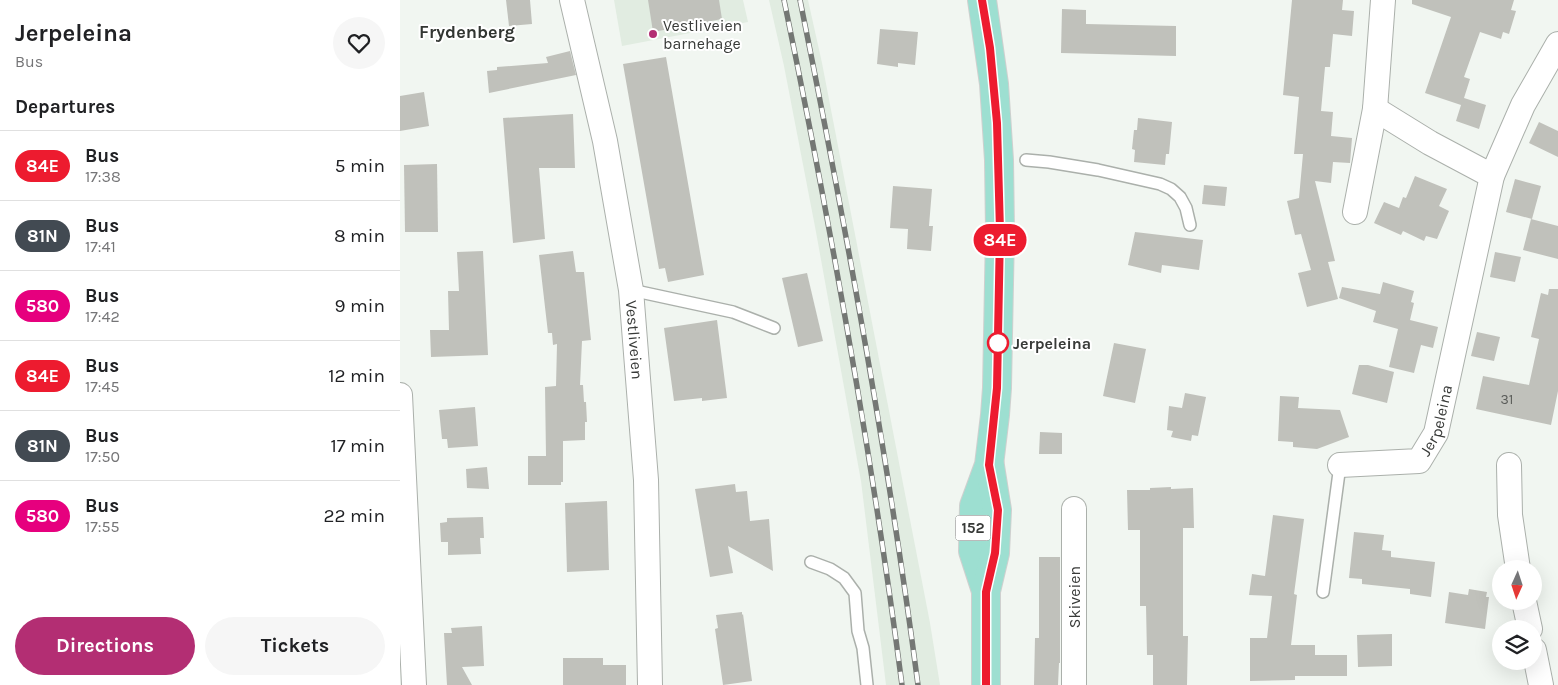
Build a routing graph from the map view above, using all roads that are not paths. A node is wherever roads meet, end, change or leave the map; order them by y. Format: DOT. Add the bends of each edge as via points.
graph roads {
  1 [pos="572,0"];
  2 [pos="982,0"];
  3 [pos="1383,0"];
  4 [pos="1558,44"];
  5 [pos="1375,109"];
  6 [pos="1026,160"];
  7 [pos="1492,176"];
  8 [pos="1356,212"];
  9 [pos="1190,225"];
  10 [pos="631,290"];
  11 [pos="774,328"];
  12 [pos="400,395"];
  13 [pos="1340,465"];
  14 [pos="1509,465"];
  15 [pos="1074,509"];
  16 [pos="1517,560"];
  17 [pos="812,562"];
  18 [pos="1323,592"];
  19 [pos="1538,670"];
  20 [pos="414,685"];
  21 [pos="650,685"];
  22 [pos="867,685"];
  23 [pos="986,685"];
  24 [pos="1074,685"];
  25 [pos="1541,685"];
  1 -- 10 [label="street, Vestliveien" via="605,141"];
  2 -- 23 [label="main road, 152" via="996,113 1000,231 997,388 989,465 974,506 973,551 986,592"];
  3 -- 5 [label="street"];
  4 -- 7 [label="street, Jerpeleina" via="1523,105"];
  5 -- 7 [label="street"];
  5 -- 8 [label="street"];
  6 -- 9 [label="lane" via="1098,170 1160,184 1180,197"];
  7 -- 13 [label="street, Jerpeleina" via="1436,433 1419,460"];
  10 -- 11 [label="lane" via="733,312"];
  10 -- 21 [label="street, Vestliveien" via="646,480"];
  12 -- 20 [label="street"];
  13 -- 18 [label="lane, Jerpeleina"];
  14 -- 16 [label="street" via="1510,514"];
  15 -- 24 [label="street, Skiveien"];
  17 -- 22 [label="lane" via="844,578 855,594"];
  19 -- 25 [label="street"];
}
